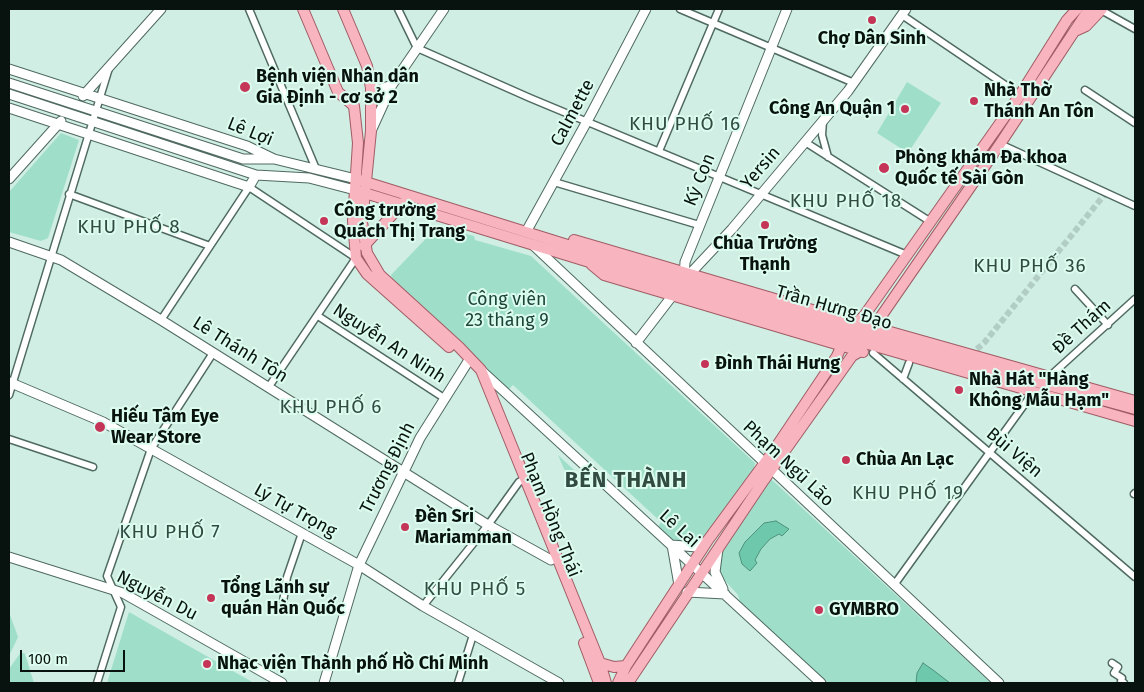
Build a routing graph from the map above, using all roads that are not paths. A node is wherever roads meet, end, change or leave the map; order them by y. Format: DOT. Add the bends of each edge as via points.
graph roads {
  1 [pos="161,9"];
  2 [pos="249,9"];
  3 [pos="304,9"];
  4 [pos="343,9"];
  5 [pos="398,9"];
  6 [pos="444,9"];
  7 [pos="646,9"];
  8 [pos="680,9"];
  9 [pos="720,9"];
  10 [pos="787,9"];
  11 [pos="1089,9"];
  12 [pos="1101,9"];
  13 [pos="904,12"];
  14 [pos="1073,14"];
  15 [pos="714,22"];
  16 [pos="1135,29"];
  17 [pos="1074,32"];
  18 [pos="771,47"];
  19 [pos="417,48"];
  20 [pos="110,67"];
  21 [pos="9,69"];
  22 [pos="9,83"];
  23 [pos="854,83"];
  24 [pos="392,85"];
  25 [pos="371,88"];
  26 [pos="1085,90"];
  27 [pos="9,94"];
  28 [pos="86,94"];
  29 [pos="1020,95"];
  30 [pos="100,98"];
  31 [pos="76,105"];
  32 [pos="9,108"];
  33 [pos="96,111"];
  34 [pos="68,113"];
  35 [pos="823,120"];
  36 [pos="93,121"];
  37 [pos="587,122"];
  38 [pos="1135,123"];
  39 [pos="59,124"];
  40 [pos="371,132"];
  41 [pos="89,134"];
  42 [pos="805,142"];
  43 [pos="1000,144"];
  44 [pos="659,151"];
  45 [pos="828,157"];
  46 [pos="274,159"];
  47 [pos="316,169"];
  48 [pos="256,175"];
  49 [pos="719,177"];
  50 [pos="9,179"];
  51 [pos="554,182"];
  52 [pos="361,186"];
  53 [pos="250,187"];
  54 [pos="69,194"];
  55 [pos="759,194"];
  56 [pos="406,201"];
  57 [pos="1135,206"];
  58 [pos="930,222"];
  59 [pos="699,225"];
  60 [pos="940,230"];
  61 [pos="526,232"];
  62 [pos="9,242"];
  63 [pos="532,244"];
  64 [pos="210,246"];
  65 [pos="364,246"];
  66 [pos="564,254"];
  67 [pos="51,256"];
  68 [pos="908,256"];
  69 [pos="356,258"];
  70 [pos="556,267"];
  71 [pos="681,283"];
  72 [pos="1075,289"];
  73 [pos="723,297"];
  74 [pos="1135,299"];
  75 [pos="780,314"];
  76 [pos="318,316"];
  77 [pos="161,320"];
  78 [pos="813,324"];
  79 [pos="1108,325"];
  80 [pos="848,334"];
  81 [pos="865,339"];
  82 [pos="830,341"];
  83 [pos="636,343"];
  84 [pos="213,353"];
  85 [pos="873,353"];
  86 [pos="837,356"];
  87 [pos="469,360"];
  88 [pos="910,360"];
  89 [pos="480,370"];
  90 [pos="903,379"];
  91 [pos="1047,380"];
  92 [pos="11,383"];
  93 [pos="268,388"];
  94 [pos="9,395"];
  95 [pos="1032,395"];
  96 [pos="444,398"];
  97 [pos="1116,399"];
  98 [pos="1135,401"];
  99 [pos="1135,409"];
  100 [pos="1111,418"];
  101 [pos="1135,421"];
  102 [pos="1135,428"];
  103 [pos="9,439"];
  104 [pos="151,449"];
  105 [pos="990,451"];
  106 [pos="93,467"];
  107 [pos="768,467"];
  108 [pos="403,472"];
  109 [pos="522,480"];
  110 [pos="488,525"];
  111 [pos="302,533"];
  112 [pos="708,540"];
  113 [pos="672,545"];
  114 [pos="718,550"];
  115 [pos="9,557"];
  116 [pos="551,560"];
  117 [pos="693,564"];
  118 [pos="359,565"];
  119 [pos="702,572"];
  120 [pos="1135,577"];
  121 [pos="679,585"];
  122 [pos="894,585"];
  123 [pos="112,589"];
  124 [pos="688,592"];
  125 [pos="725,594"];
  126 [pos="422,606"];
  127 [pos="282,608"];
  128 [pos="473,635"];
  129 [pos="600,662"];
  130 [pos="1112,663"];
  131 [pos="626,666"];
  132 [pos="97,683"];
  133 [pos="282,683"];
  134 [pos="324,683"];
  135 [pos="458,683"];
  136 [pos="559,683"];
  137 [pos="599,683"];
  138 [pos="606,683"];
  139 [pos="618,683"];
  140 [pos="628,683"];
  141 [pos="821,683"];
  142 [pos="999,683"];
  143 [pos="1124,683"];
  1 -- 20 [label="street"];
  2 -- 47 [label="street"];
  3 -- 52 [label="main road" via="338,92 354,106"];
  4 -- 25 [label="main road" via="367,66"];
  5 -- 19 [label="street"];
  6 -- 19 [label="street"];
  7 -- 37 [label="street, Calmette"];
  8 -- 15 [label="street"];
  9 -- 15 [label="street"];
  10 -- 18 [label="street, Ký Con"];
  11 -- 14 [label="main road"];
  12 -- 16 [label="street"];
  12 -- 17 [label="main road" via="1086,26"];
  13 -- 23 [label="street, Yersin"];
  13 -- 29 [label="street"];
  14 -- 17 [label="main road"];
  14 -- 29 [label="main road"];
  15 -- 18 [label="street"];
  15 -- 44 [label="street"];
  17 -- 43 [label="main road"];
  18 -- 23 [label="street"];
  18 -- 49 [label="street, Ký Con"];
  19 -- 24 [label="street"];
  19 -- 37 [label="street"];
  20 -- 28 [label="street"];
  20 -- 30 [label="street"];
  21 -- 28 [label="street, Lê Lợi"];
  22 -- 31 [label="street, Lê Lợi"];
  23 -- 35 [label="street, Yersin"];
  24 -- 25 [label="street"];
  24 -- 40 [label="street"];
  25 -- 40 [label="main road"];
  26 -- 38 [label="street"];
  27 -- 34 [label="street"];
  28 -- 30 [label="street, Lê Lợi"];
  28 -- 31 [label="street"];
  29 -- 58 [label="main road"];
  30 -- 33 [label="street"];
  30 -- 46 [label="street, Lê Lợi" via="247,146"];
  31 -- 33 [label="street, Lê Lợi"];
  31 -- 34 [label="street"];
  32 -- 39 [label="street"];
  33 -- 36 [label="street"];
  33 -- 46 [label="street, Lê Lợi" via="243,159"];
  34 -- 36 [label="street"];
  34 -- 39 [label="street"];
  35 -- 42 [label="street, Yersin"];
  35 -- 45 [label="street" via="822,135"];
  36 -- 41 [label="street"];
  36 -- 48 [label="street"];
  37 -- 44 [label="street"];
  37 -- 51 [label="street, Calmette"];
  39 -- 41 [label="street"];
  39 -- 50 [label="street"];
  40 -- 52 [label="main road"];
  41 -- 53 [label="street"];
  41 -- 54 [label="street"];
  42 -- 45 [label="street"];
  42 -- 55 [label="street, Yersin"];
  43 -- 57 [label="street"];
  43 -- 60 [label="main road"];
  44 -- 49 [label="street"];
  45 -- 58 [label="street"];
  46 -- 47 [label="street"];
  47 -- 52 [label="street"];
  48 -- 52 [label="street" via="309,178"];
  48 -- 53 [label="street"];
  49 -- 55 [label="street"];
  49 -- 59 [label="street, Ký Con"];
  51 -- 59 [label="street"];
  51 -- 61 [label="street, Calmette"];
  52 -- 56 [label="main road"];
  52 -- 65 [label="main road"];
  52 -- 69 [label="main road" via="353,221"];
  53 -- 64 [label="street"];
  53 -- 69 [label="street"];
  54 -- 64 [label="street"];
  54 -- 67 [label="street"];
  55 -- 68 [label="street"];
  55 -- 71 [label="street, Yersin" via="732,229"];
  56 -- 61 [label="main road, Trần Hưng Đạo"];
  56 -- 63 [label="main road, Trần Hưng Đạo"];
  56 -- 65 [label="main road"];
  58 -- 60 [label="main road"];
  58 -- 68 [label="main road"];
  59 -- 71 [label="street, Ký Con"];
  60 -- 81 [label="main road"];
  61 -- 71 [label="main road, Trần Hưng Đạo"];
  62 -- 67 [label="street, Lê Thánh Tôn"];
  63 -- 66 [label="main road, Trần Hưng Đạo"];
  63 -- 70 [label="street, Phạm Ngũ Lão"];
  64 -- 77 [label="street"];
  65 -- 87 [label="main road, Lê Lai" via="380,275"];
  66 -- 70 [label="street"];
  66 -- 71 [label="main road, Trần Hưng Đạo" via="588,261 604,275"];
  67 -- 77 [label="street, Lê Thánh Tôn"];
  67 -- 92 [label="street"];
  68 -- 80 [label="main road"];
  69 -- 76 [label="street"];
  69 -- 87 [label="main road, Lê Lai" via="367,274 454,352"];
  70 -- 83 [label="street, Phạm Ngũ Lão"];
  71 -- 73 [label="main road, Trần Hưng Đạo"];
  71 -- 73 [label="main road, Trần Hưng Đạo"];
  71 -- 83 [label="street, Yersin"];
  72 -- 79 [label="street"];
  73 -- 75 [label="main road, Trần Hưng Đạo"];
  73 -- 75 [label="main road, Trần Hưng Đạo"];
  74 -- 79 [label="street, Ðề Thám"];
  75 -- 78 [label="main road, Trần Hưng Đạo"];
  75 -- 78 [label="main road, Trần Hưng Đạo"];
  76 -- 93 [label="street"];
  76 -- 96 [label="street, Nguyễn An Ninh"];
  77 -- 84 [label="street, Lê Thánh Tôn"];
  78 -- 80 [label="main road, Trần Hưng Đạo"];
  78 -- 82 [label="main road, Trần Hưng Đạo"];
  79 -- 91 [label="street, Ðề Thám"];
  80 -- 81 [label="main road, Trần Hưng Đạo"];
  80 -- 81 [label="main road, Trần Hưng Đạo"];
  80 -- 82 [label="main road, Trần Hưng Đạo"];
  80 -- 86 [label="main road"];
  81 -- 85 [label="main road, Trần Hưng Đạo"];
  81 -- 88 [label="main road, Trần Hưng Đạo"];
  81 -- 91 [label="main road, Trần Hưng Đạo" via="923,346"];
  81 -- 107 [label="main road"];
  82 -- 86 [label="main road"];
  83 -- 107 [label="street, Phạm Ngũ Lão"];
  84 -- 93 [label="street, Lê Thánh Tôn"];
  84 -- 104 [label="street"];
  85 -- 88 [label="main road, Trần Hưng Đạo"];
  85 -- 90 [label="street, Bùi Viện"];
  86 -- 107 [label="main road"];
  87 -- 89 [label="main road, Lê Lai"];
  87 -- 96 [label="street, Trương Định"];
  87 -- 109 [label="main road, Phạm Hồng Thái"];
  88 -- 90 [label="street"];
  88 -- 95 [label="main road, Trần Hưng Đạo"];
  89 -- 109 [label="main road, Phạm Hồng Thái"];
  89 -- 113 [label="street, Lê Lai"];
  90 -- 105 [label="street, Bùi Viện"];
  91 -- 95 [label="main road"];
  91 -- 97 [label="main road, Trần Hưng Đạo"];
  92 -- 94 [label="street"];
  92 -- 104 [label="street, Lý Tự Trọng" via="103,422"];
  93 -- 108 [label="street, Lê Thánh Tôn"];
  95 -- 100 [label="main road, Trần Hưng Đạo"];
  95 -- 105 [label="street"];
  96 -- 108 [label="street, Trương Định"];
  97 -- 98 [label="main road, Trần Hưng Đạo"];
  97 -- 99 [label="main road, Trần Hưng Đạo"];
  100 -- 101 [label="main road, Trần Hưng Đạo"];
  100 -- 102 [label="main road, Trần Hưng Đạo"];
  103 -- 106 [label="street"];
  104 -- 111 [label="street, Lý Tự Trọng"];
  104 -- 123 [label="street" via="107,576"];
  105 -- 120 [label="street, Bùi Viện"];
  105 -- 122 [label="street"];
  107 -- 112 [label="main road"];
  107 -- 114 [label="main road"];
  107 -- 122 [label="street, Phạm Ngũ Lão"];
  108 -- 110 [label="street, Lê Thánh Tôn"];
  108 -- 118 [label="street, Trương Định"];
  109 -- 110 [label="street"];
  109 -- 116 [label="main road, Phạm Hồng Thái"];
  109 -- 129 [label="main road, Phạm Hồng Thái"];
  110 -- 116 [label="street, Lê Thánh Tôn"];
  110 -- 126 [label="street"];
  111 -- 118 [label="street, Lý Tự Trọng"];
  111 -- 127 [label="street" via="287,577"];
  112 -- 113 [label="street" via="697,547"];
  112 -- 117 [label="main road"];
  113 -- 117 [label="street, Lê Lai"];
  113 -- 121 [label="street"];
  114 -- 119 [label="main road"];
  114 -- 125 [label="street" via="715,572"];
  115 -- 123 [label="street, Nguyễn Du"];
  116 -- 137 [label="main road, Phạm Hồng Thái"];
  117 -- 119 [label="street, Lê Lai"];
  117 -- 121 [label="main road"];
  118 -- 126 [label="street, Lý Tự Trọng"];
  118 -- 134 [label="street, Trương Định"];
  119 -- 124 [label="main road"];
  119 -- 125 [label="street, Lê Lai"];
  121 -- 131 [label="main road"];
  122 -- 142 [label="street, Phạm Ngũ Lão"];
  123 -- 132 [label="street" via="121,608"];
  123 -- 133 [label="street, Nguyễn Du"];
  124 -- 125 [label="street"];
  124 -- 140 [label="main road"];
  125 -- 141 [label="street, Lê Lai"];
  126 -- 128 [label="street, Lý Tự Trọng"];
  128 -- 135 [label="street"];
  128 -- 136 [label="street, Lý Tự Trọng"];
  129 -- 131 [label="main road" via="614,667"];
  129 -- 138 [label="main road, Phạm Hồng Thái"];
  130 -- 143 [label="street" via="1118,667 1114,673"];
  131 -- 139 [label="main road"];
}
